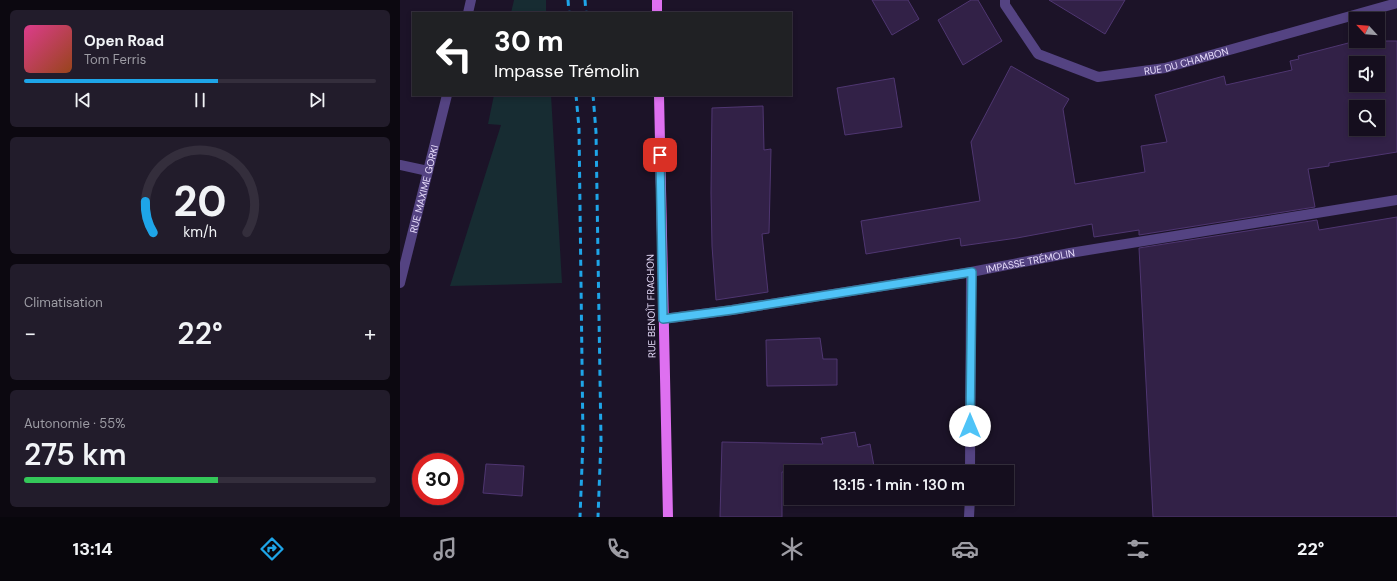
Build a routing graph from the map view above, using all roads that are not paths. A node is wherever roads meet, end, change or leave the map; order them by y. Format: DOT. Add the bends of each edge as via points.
graph roads {
  1 [pos="471,0"];
  2 [pos="657,0"];
  3 [pos="1005,0"];
  4 [pos="1397,3"];
  5 [pos="468,12"];
  6 [pos="657,12"];
  7 [pos="448,96"];
  8 [pos="659,96"];
  9 [pos="400,165"];
  10 [pos="428,171"];
  11 [pos="1397,200"];
  12 [pos="972,272"];
  13 [pos="400,283"];
  14 [pos="663,319"];
  15 [pos="970,465"];
  16 [pos="970,505"];
  17 [pos="668,517"];
  18 [pos="970,517"];
  1 -- 5 [label="street"];
  2 -- 6 [label="main road"];
  3 -- 4 [label="street, RUE DU CHAMBON" via="1005,5 1038,54 1098,77 1165,68"];
  7 -- 10 [label="street, RUE MAXIME GORKI"];
  8 -- 14 [label="main road, RUE BENOÎT FRACHON"];
  9 -- 10 [label="street"];
  10 -- 13 [label="street, RUE MAXIME GORKI"];
  11 -- 12 [label="street, IMPASSE TRÉMOLIN" via="1070,253"];
  12 -- 14 [label="street, IMPASSE TRÉMOLIN"];
  12 -- 15 [label="street"];
  14 -- 17 [label="main road, RUE BENOÎT FRACHON"];
  16 -- 18 [label="street"];
}
